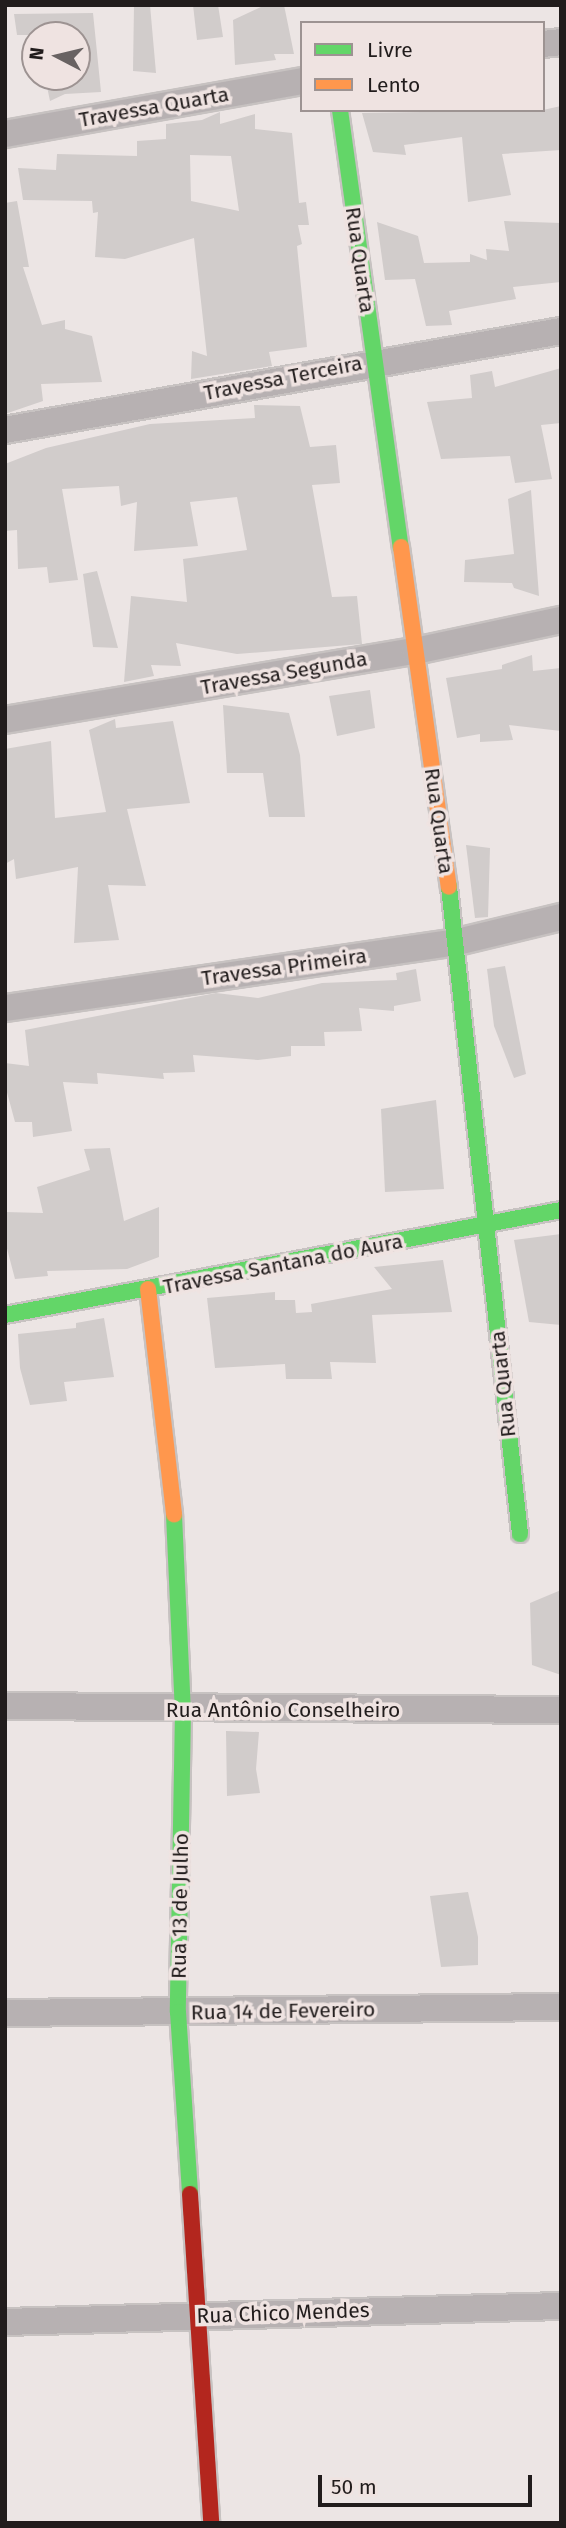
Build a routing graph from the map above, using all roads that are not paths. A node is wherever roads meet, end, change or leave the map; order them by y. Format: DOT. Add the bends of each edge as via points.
graph roads {
  1 [pos="300,81"];
  2 [pos="340,112"];
  3 [pos="5,134"];
  4 [pos="561,331"];
  5 [pos="373,361"];
  6 [pos="5,430"];
  7 [pos="561,620"];
  8 [pos="415,651"];
  9 [pos="5,720"];
  10 [pos="561,917"];
  11 [pos="457,942"];
  12 [pos="5,1008"];
  13 [pos="561,1210"];
  14 [pos="485,1225"];
  15 [pos="148,1289"];
  16 [pos="5,1315"];
  17 [pos="520,1534"];
  18 [pos="5,1706"];
  19 [pos="561,1710"];
  20 [pos="183,1711"];
  21 [pos="561,2007"];
  22 [pos="178,2012"];
  23 [pos="5,2013"];
  24 [pos="561,2306"];
  25 [pos="197,2315"];
  26 [pos="5,2322"];
  27 [pos="211,2523"];
  1 -- 3 [label="street, Travessa Quarta"];
  2 -- 5 [label="street, Rua Quarta"];
  4 -- 5 [label="street, Travessa Terceira"];
  5 -- 6 [label="street, Travessa Terceira"];
  5 -- 8 [label="street, Rua Quarta"];
  7 -- 8 [label="street, Travessa Segunda"];
  8 -- 9 [label="street, Travessa Segunda"];
  8 -- 11 [label="street, Rua Quarta"];
  10 -- 11 [label="street, Travessa Primeira"];
  11 -- 12 [label="street, Travessa Primeira"];
  11 -- 14 [label="street, Rua Quarta"];
  13 -- 14 [label="street, Travessa Santana do Aura"];
  14 -- 15 [label="street, Travessa Santana do Aura"];
  14 -- 17 [label="street, Rua Quarta"];
  15 -- 16 [label="street, Travessa Santana do Aura"];
  15 -- 20 [label="street, Rua 13 de Julho" via="172,1483"];
  18 -- 20 [label="street, Rua Antônio Conselheiro"];
  19 -- 20 [label="street, Rua Antônio Conselheiro"];
  20 -- 22 [label="street, Rua 13 de Julho"];
  21 -- 22 [label="street, Rua 14 de Fevereiro"];
  22 -- 23 [label="street, Rua 14 de Fevereiro"];
  22 -- 25 [label="street, Rua 13 de Julho"];
  24 -- 25 [label="street, Rua Chico Mendes"];
  25 -- 26 [label="street, Rua Chico Mendes"];
  25 -- 27 [label="street, Rua 13 de Julho"];
}
